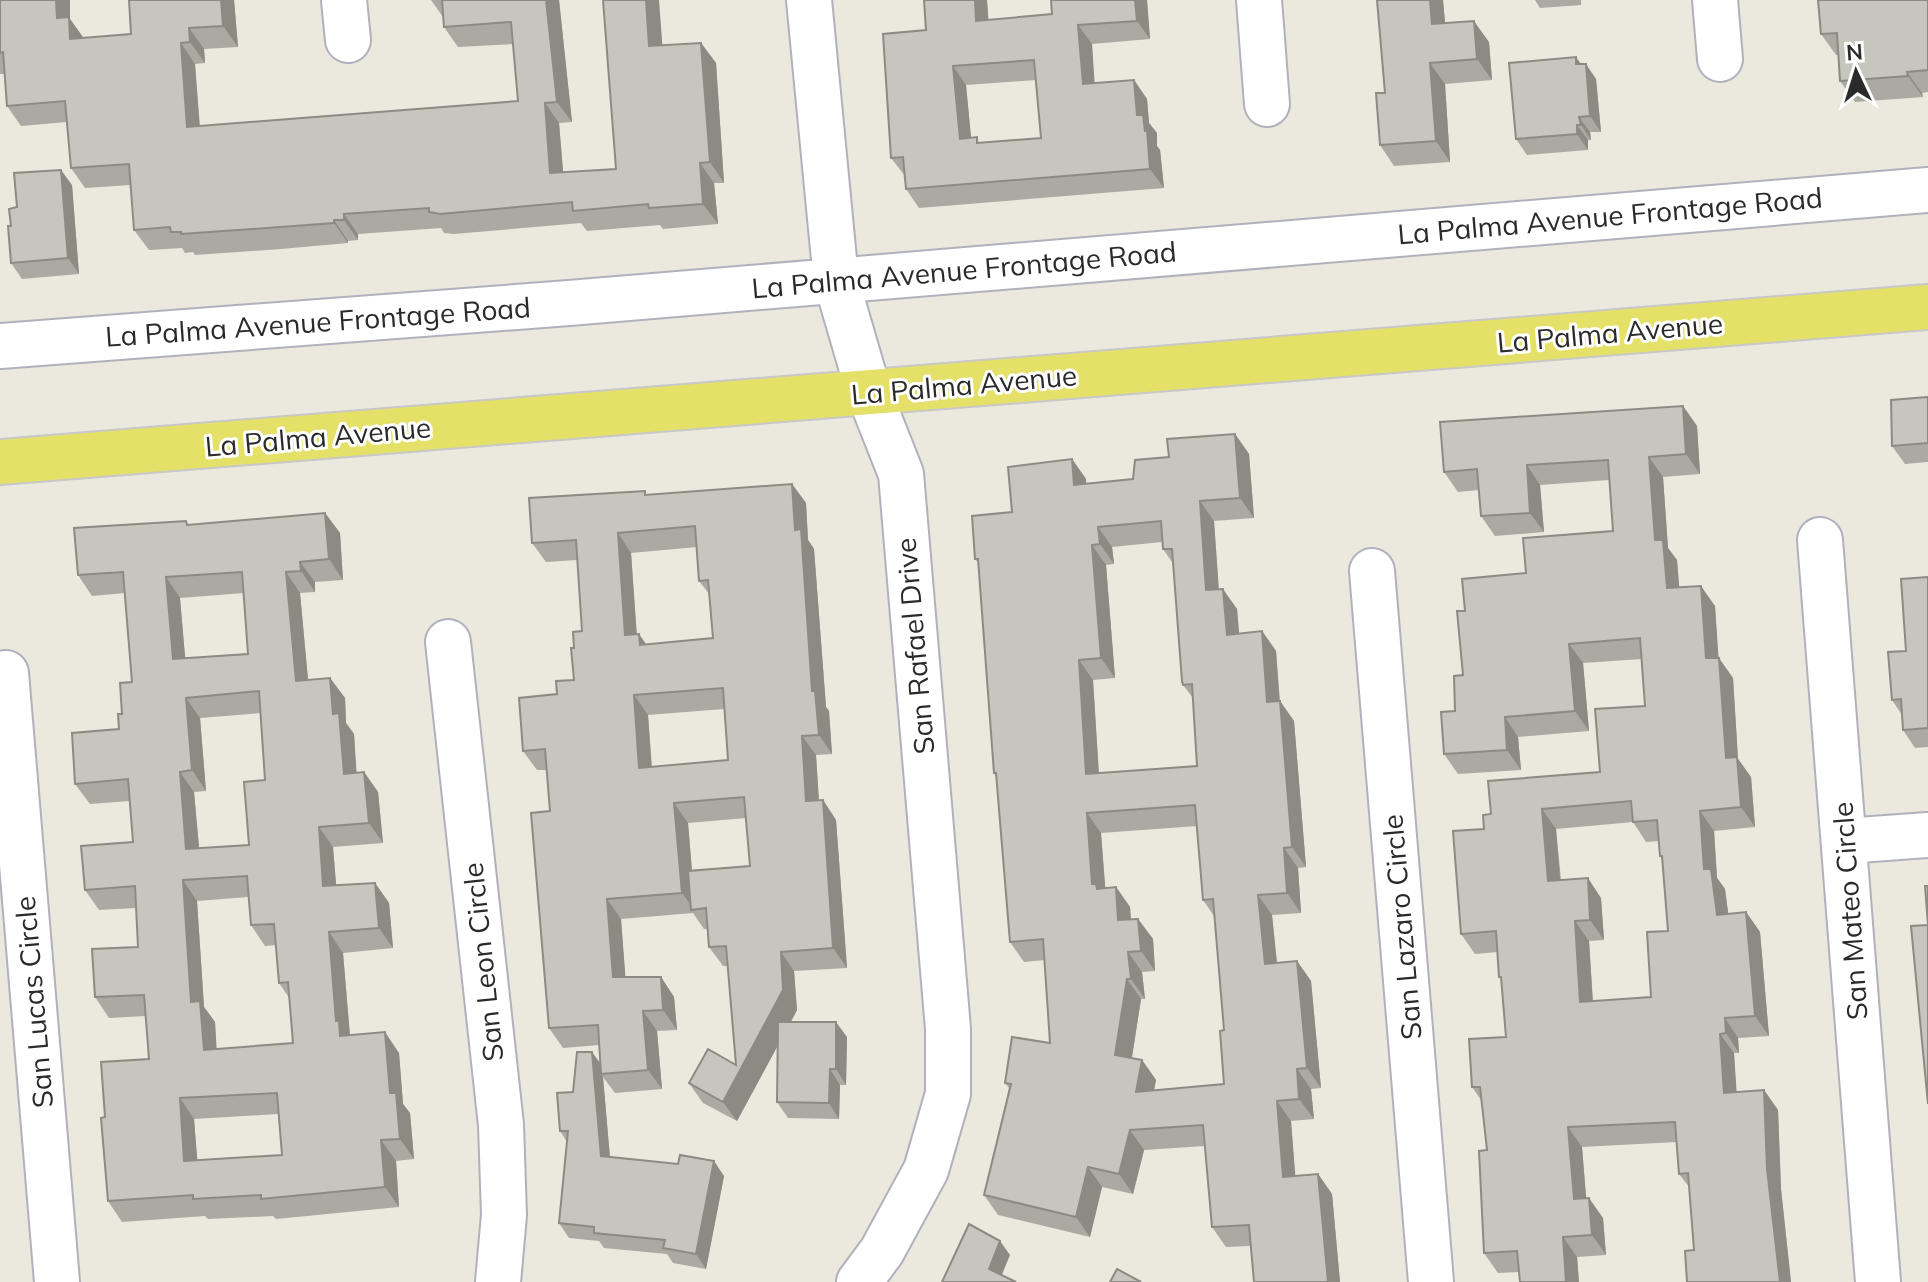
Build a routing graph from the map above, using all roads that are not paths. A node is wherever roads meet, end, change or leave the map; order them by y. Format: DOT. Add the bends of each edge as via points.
graph roads {
  1 [pos="809,0"];
  2 [pos="1259,0"];
  3 [pos="1715,0"];
  4 [pos="1720,59"];
  5 [pos="1267,104"];
  6 [pos="1928,190"];
  7 [pos="836,280"];
  8 [pos="1928,307"];
  9 [pos="0,346"];
  10 [pos="869,393"];
  11 [pos="0,462"];
  12 [pos="1820,540"];
  13 [pos="1372,571"];
  14 [pos="448,642"];
  15 [pos="6,673"];
  16 [pos="1928,835"];
  17 [pos="1845,841"];
  18 [pos="57,1282"];
  19 [pos="498,1282"];
  20 [pos="859,1282"];
  21 [pos="1431,1282"];
  22 [pos="1878,1282"];
  1 -- 7 [label="street, San Rafael Drive"];
  2 -- 5 [label="street"];
  3 -- 4 [label="street"];
  6 -- 7 [label="street, La Palma Avenue Frontage Road"];
  7 -- 9 [label="street, La Palma Avenue Frontage Road"];
  7 -- 10 [label="street, San Rafael Drive"];
  8 -- 10 [label="main road, La Palma Avenue"];
  10 -- 11 [label="main road, La Palma Avenue"];
  10 -- 20 [label="street, San Rafael Drive" via="901,474 947,1013 948,1094 926,1170"];
  12 -- 17 [label="street, San Mateo Circle"];
  13 -- 21 [label="street, San Lazaro Circle"];
  14 -- 19 [label="street, San Leon Circle" via="501,1125 504,1215"];
  15 -- 18 [label="street, San Lucas Circle"];
  16 -- 17 [label="street"];
  17 -- 22 [label="street, San Mateo Circle"];
}
